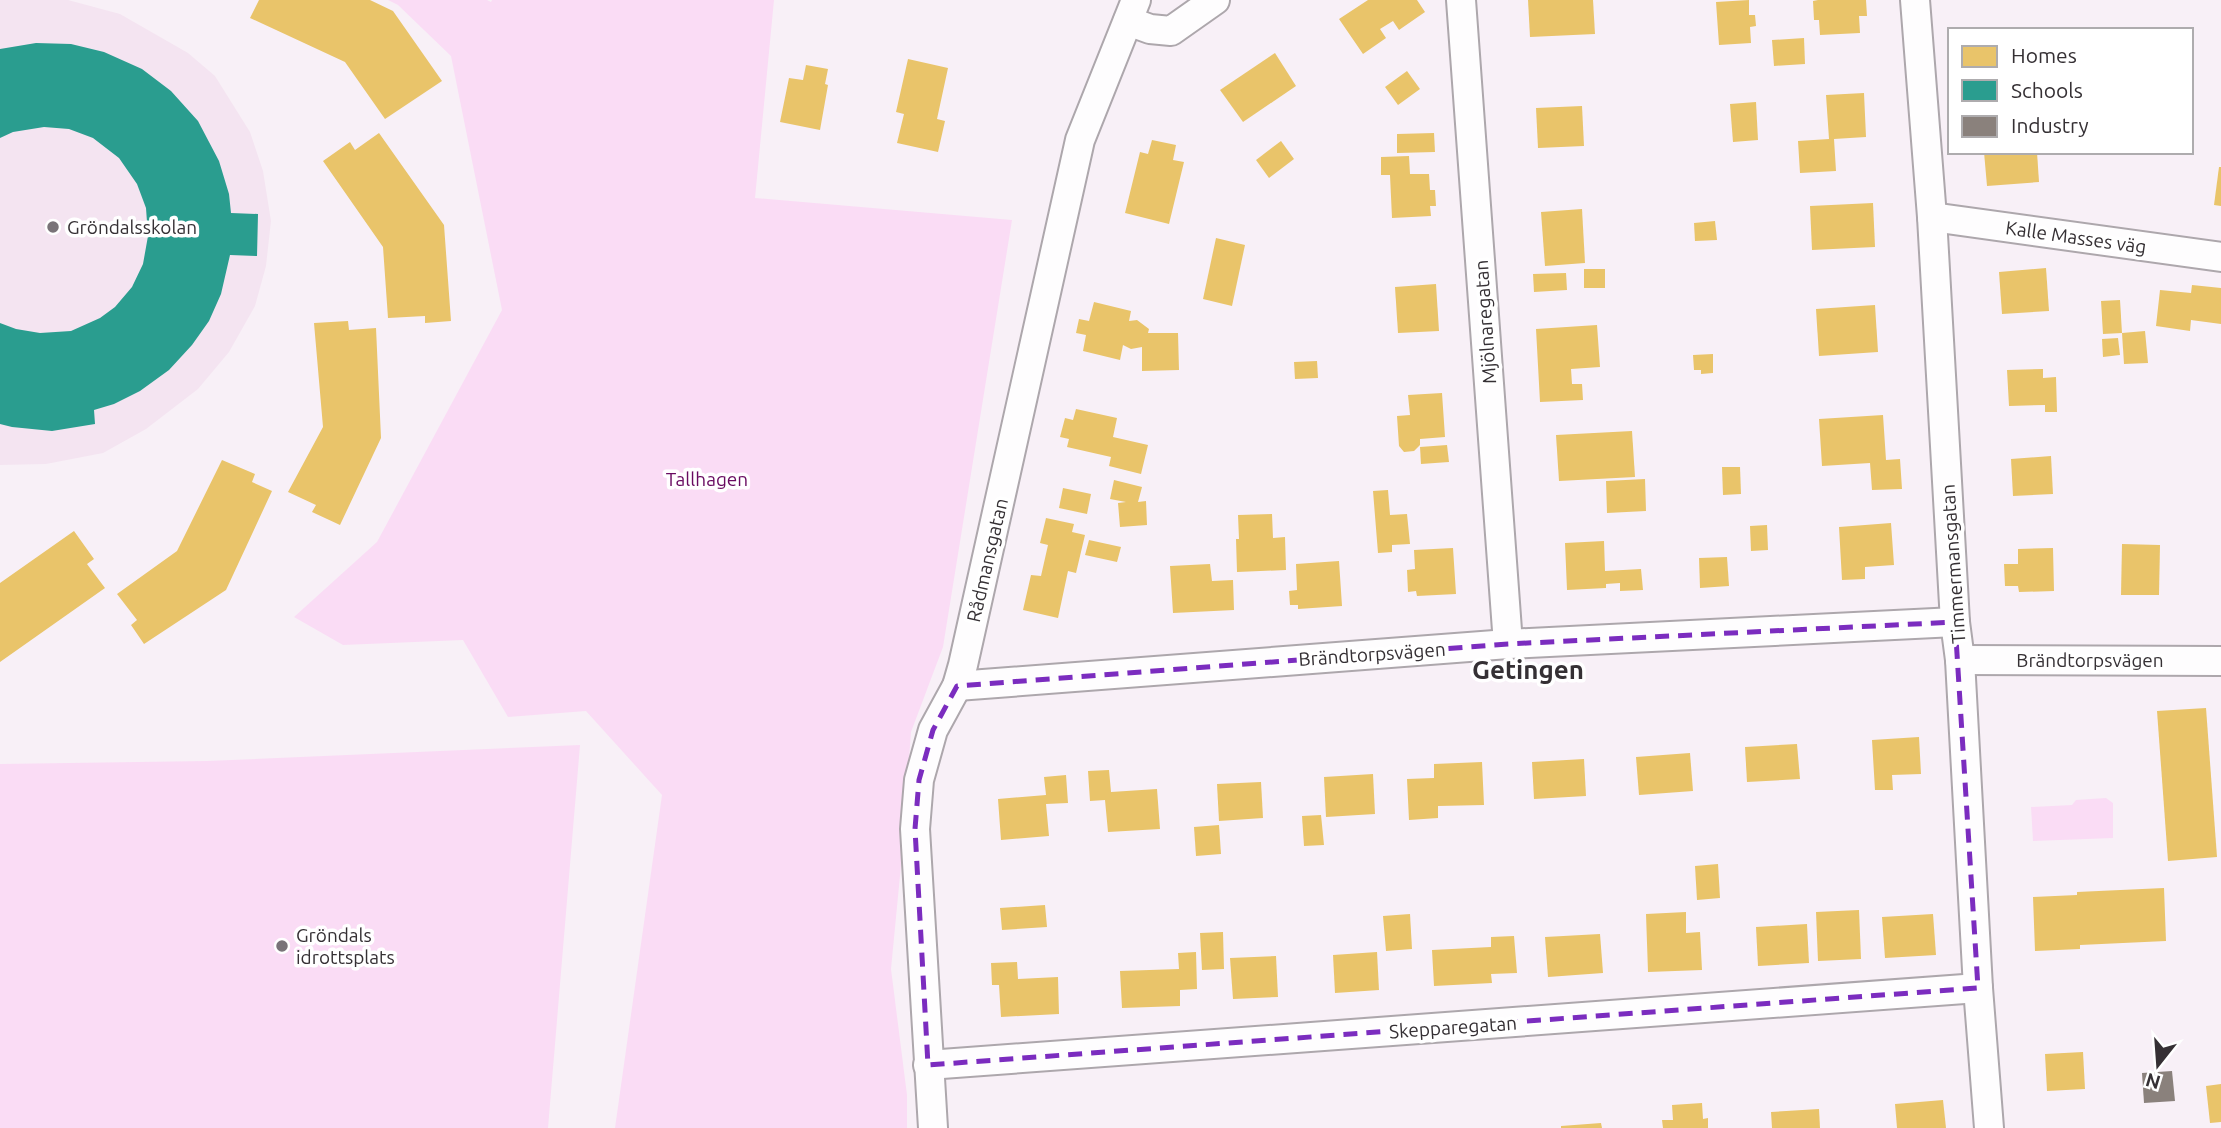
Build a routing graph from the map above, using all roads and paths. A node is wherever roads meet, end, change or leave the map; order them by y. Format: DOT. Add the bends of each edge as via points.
graph roads {
  1 [pos="1215,0"];
  2 [pos="1461,0"];
  3 [pos="1915,0"];
  4 [pos="1132,10"];
  5 [pos="1932,217"];
  6 [pos="2221,257"];
  7 [pos="1955,622"];
  8 [pos="1508,644"];
  9 [pos="1959,660"];
  10 [pos="2221,661"];
  11 [pos="957,686"];
  12 [pos="1978,988"];
  13 [pos="928,1065"];
  14 [pos="933,1128"];
  15 [pos="1989,1128"];
  1 -- 4 [label="street" via="1171,31 1150,29"];
  2 -- 8 [label="street, Mjölnaregatan"];
  3 -- 5 [label="street, Timmermansgatan"];
  4 -- 11 [label="street, Rådmansgatan" via="1080,140"];
  5 -- 6 [label="street, Kalle Masses väg"];
  5 -- 7 [label="street, Timmermansgatan"];
  7 -- 8 [label="street, Brändtorpsvägen"];
  7 -- 9 [label="street, Timmermansgatan"];
  8 -- 11 [label="street, Brändtorpsvägen"];
  9 -- 10 [label="street, Brändtorpsvägen"];
  9 -- 12 [label="street, Timmermansgatan"];
  11 -- 13 [label="street, Rådmansgatan" via="933,730 919,780 915,829"];
  12 -- 13 [label="street, Skepparegatan"];
  12 -- 15 [label="street, Timmermansgatan"];
  13 -- 14 [label="street, Rådmansgatan"];
}
